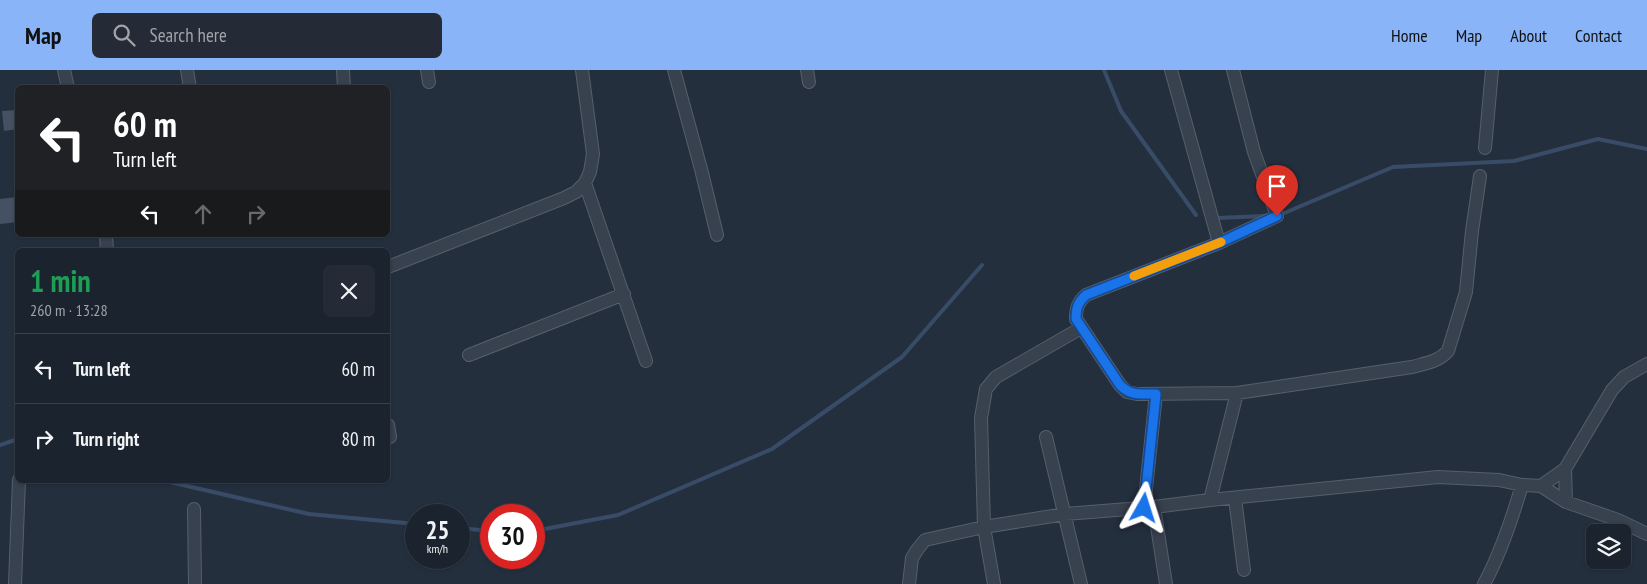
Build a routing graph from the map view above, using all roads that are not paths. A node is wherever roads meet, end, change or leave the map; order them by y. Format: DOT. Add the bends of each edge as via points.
graph roads {
  1 [pos="64,70"];
  2 [pos="186,70"];
  3 [pos="343,70"];
  4 [pos="582,70"];
  5 [pos="674,70"];
  6 [pos="1171,70"];
  7 [pos="1233,70"];
  8 [pos="1492,70"];
  9 [pos="67,85"];
  10 [pos="189,85"];
  11 [pos="344,85"];
  12 [pos="1485,148"];
  13 [pos="1480,176"];
  14 [pos="584,183"];
  15 [pos="717,235"];
  16 [pos="1219,243"];
  17 [pos="390,266"];
  18 [pos="624,294"];
  19 [pos="1081,328"];
  20 [pos="469,356"];
  21 [pos="646,361"];
  22 [pos="1647,364"];
  23 [pos="1237,393"];
  24 [pos="1156,394"];
  25 [pos="1046,437"];
  26 [pos="1565,469"];
  27 [pos="19,483"];
  28 [pos="1522,485"];
  29 [pos="1541,486"];
  30 [pos="1235,498"];
  31 [pos="1210,500"];
  32 [pos="1566,502"];
  33 [pos="1149,507"];
  34 [pos="194,509"];
  35 [pos="1065,514"];
  36 [pos="984,527"];
  37 [pos="1647,534"];
  38 [pos="1244,570"];
  39 [pos="15,584"];
  40 [pos="195,584"];
  41 [pos="909,584"];
  42 [pos="994,584"];
  43 [pos="1081,584"];
  44 [pos="1166,584"];
  45 [pos="1484,584"];
  1 -- 9 [label="street"];
  2 -- 10 [label="street"];
  3 -- 11 [label="street"];
  4 -- 14 [label="street" via="593,154"];
  5 -- 15 [label="street"];
  6 -- 16 [label="street"];
  7 -- 16 [label="street" via="1254,152 1278,215"];
  8 -- 12 [label="street"];
  13 -- 23 [label="street" via="1466,292 1448,351 1442,358 1412,367"];
  14 -- 17 [label="street" via="564,198"];
  14 -- 18 [label="street"];
  16 -- 19 [label="street" via="1086,295 1076,309 1076,319"];
  18 -- 20 [label="street"];
  18 -- 21 [label="street"];
  19 -- 24 [label="street" via="1127,392"];
  19 -- 36 [label="street" via="996,377 986,389 981,418"];
  22 -- 26 [label="street" via="1624,376 1612,390"];
  23 -- 24 [label="street"];
  23 -- 31 [label="street"];
  24 -- 33 [label="street"];
  25 -- 35 [label="street"];
  26 -- 29 [label="street"];
  26 -- 32 [label="street"];
  27 -- 39 [label="street"];
  28 -- 29 [label="street"];
  28 -- 30 [label="street" via="1499,480 1438,477"];
  28 -- 45 [label="street" via="1498,557"];
  29 -- 32 [label="street"];
  30 -- 31 [label="street"];
  30 -- 38 [label="street"];
  31 -- 33 [label="street"];
  32 -- 37 [label="street"];
  33 -- 35 [label="street"];
  33 -- 44 [label="street"];
  34 -- 40 [label="street"];
  35 -- 36 [label="street"];
  35 -- 43 [label="street"];
  36 -- 41 [label="street" via="925,540 912,558"];
  36 -- 42 [label="street"];
}
